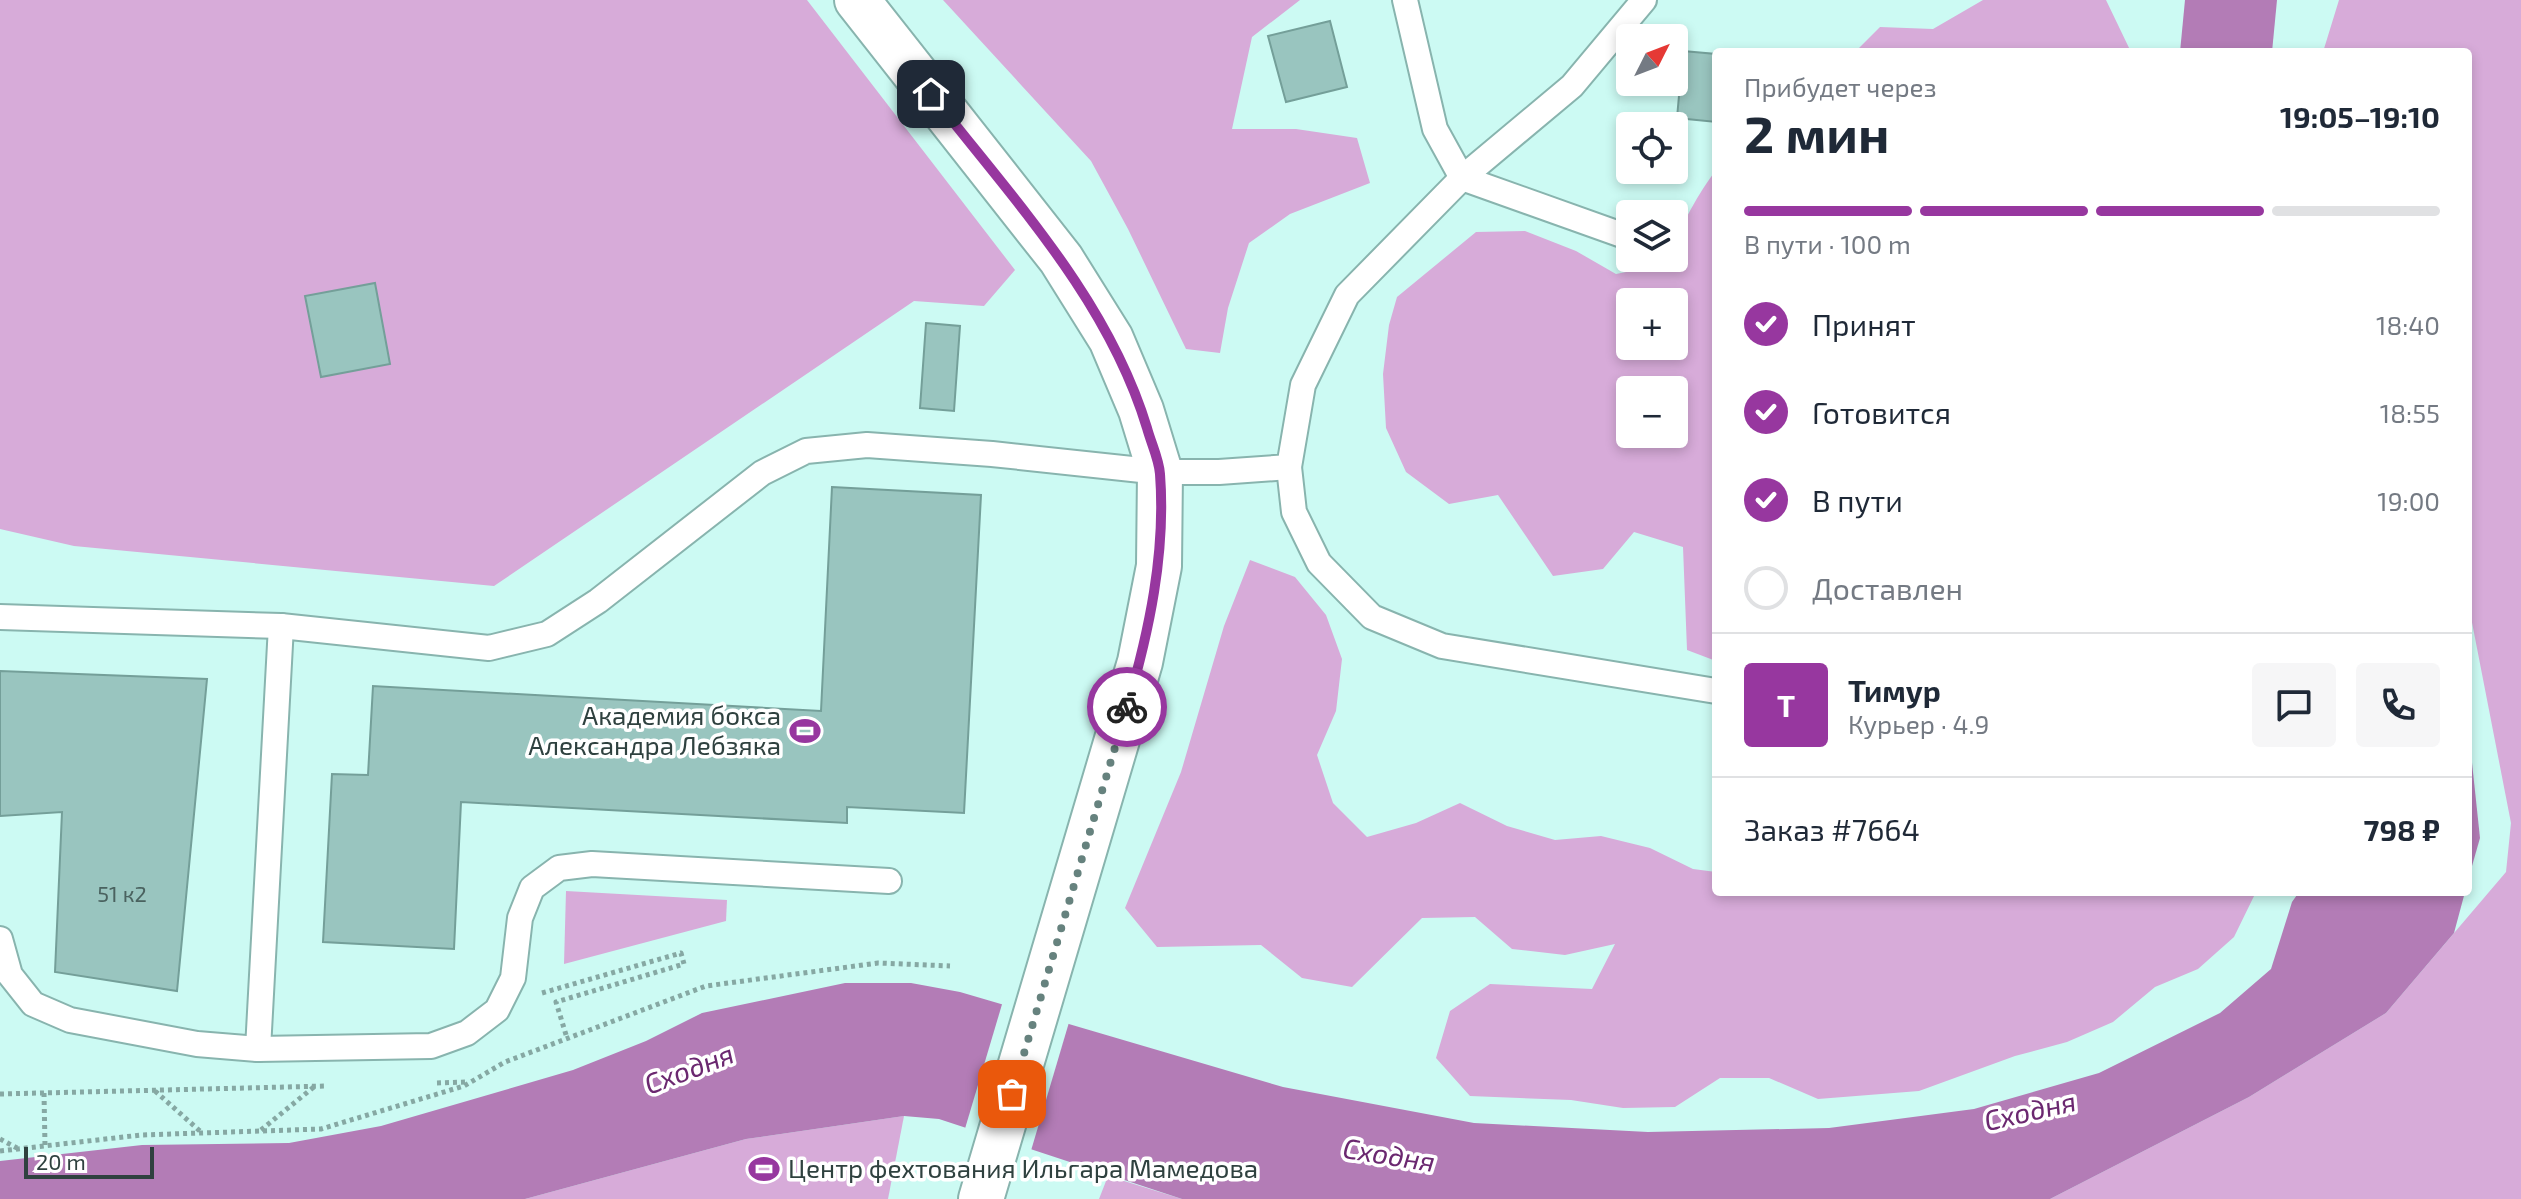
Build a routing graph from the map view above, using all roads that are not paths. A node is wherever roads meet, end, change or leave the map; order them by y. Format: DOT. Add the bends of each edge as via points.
graph roads {
  1 [pos="857,0"];
  2 [pos="1405,0"];
  3 [pos="1644,0"];
  4 [pos="1462,178"];
  5 [pos="1616,233"];
  6 [pos="1289,467"];
  7 [pos="1160,472"];
  8 [pos="0,617"];
  9 [pos="281,626"];
  10 [pos="1712,690"];
  11 [pos="889,881"];
  12 [pos="0,939"];
  13 [pos="258,1049"];
  14 [pos="981,1199"];
  1 -- 7 [label="street" via="1061,259 1111,339"];
  2 -- 4 [label="lane" via="1435,129"];
  3 -- 4 [label="lane" via="1572,86"];
  4 -- 5 [label="lane"];
  4 -- 6 [label="lane" via="1347,295 1303,385"];
  6 -- 7 [label="lane"];
  6 -- 10 [label="lane" via="1294,512 1319,563 1372,617 1442,646"];
  7 -- 9 [label="lane" via="867,445 806,451 762,473 598,601 547,634 489,648"];
  7 -- 14 [label="street" via="1159,566 1140,662"];
  8 -- 9 [label="lane"];
  9 -- 13 [label="lane"];
  11 -- 13 [label="lane" via="592,864 559,868 532,888 520,918 513,978 497,1010 467,1033 431,1046"];
  12 -- 13 [label="lane" via="10,975 33,1004 70,1020 197,1044"];
}
